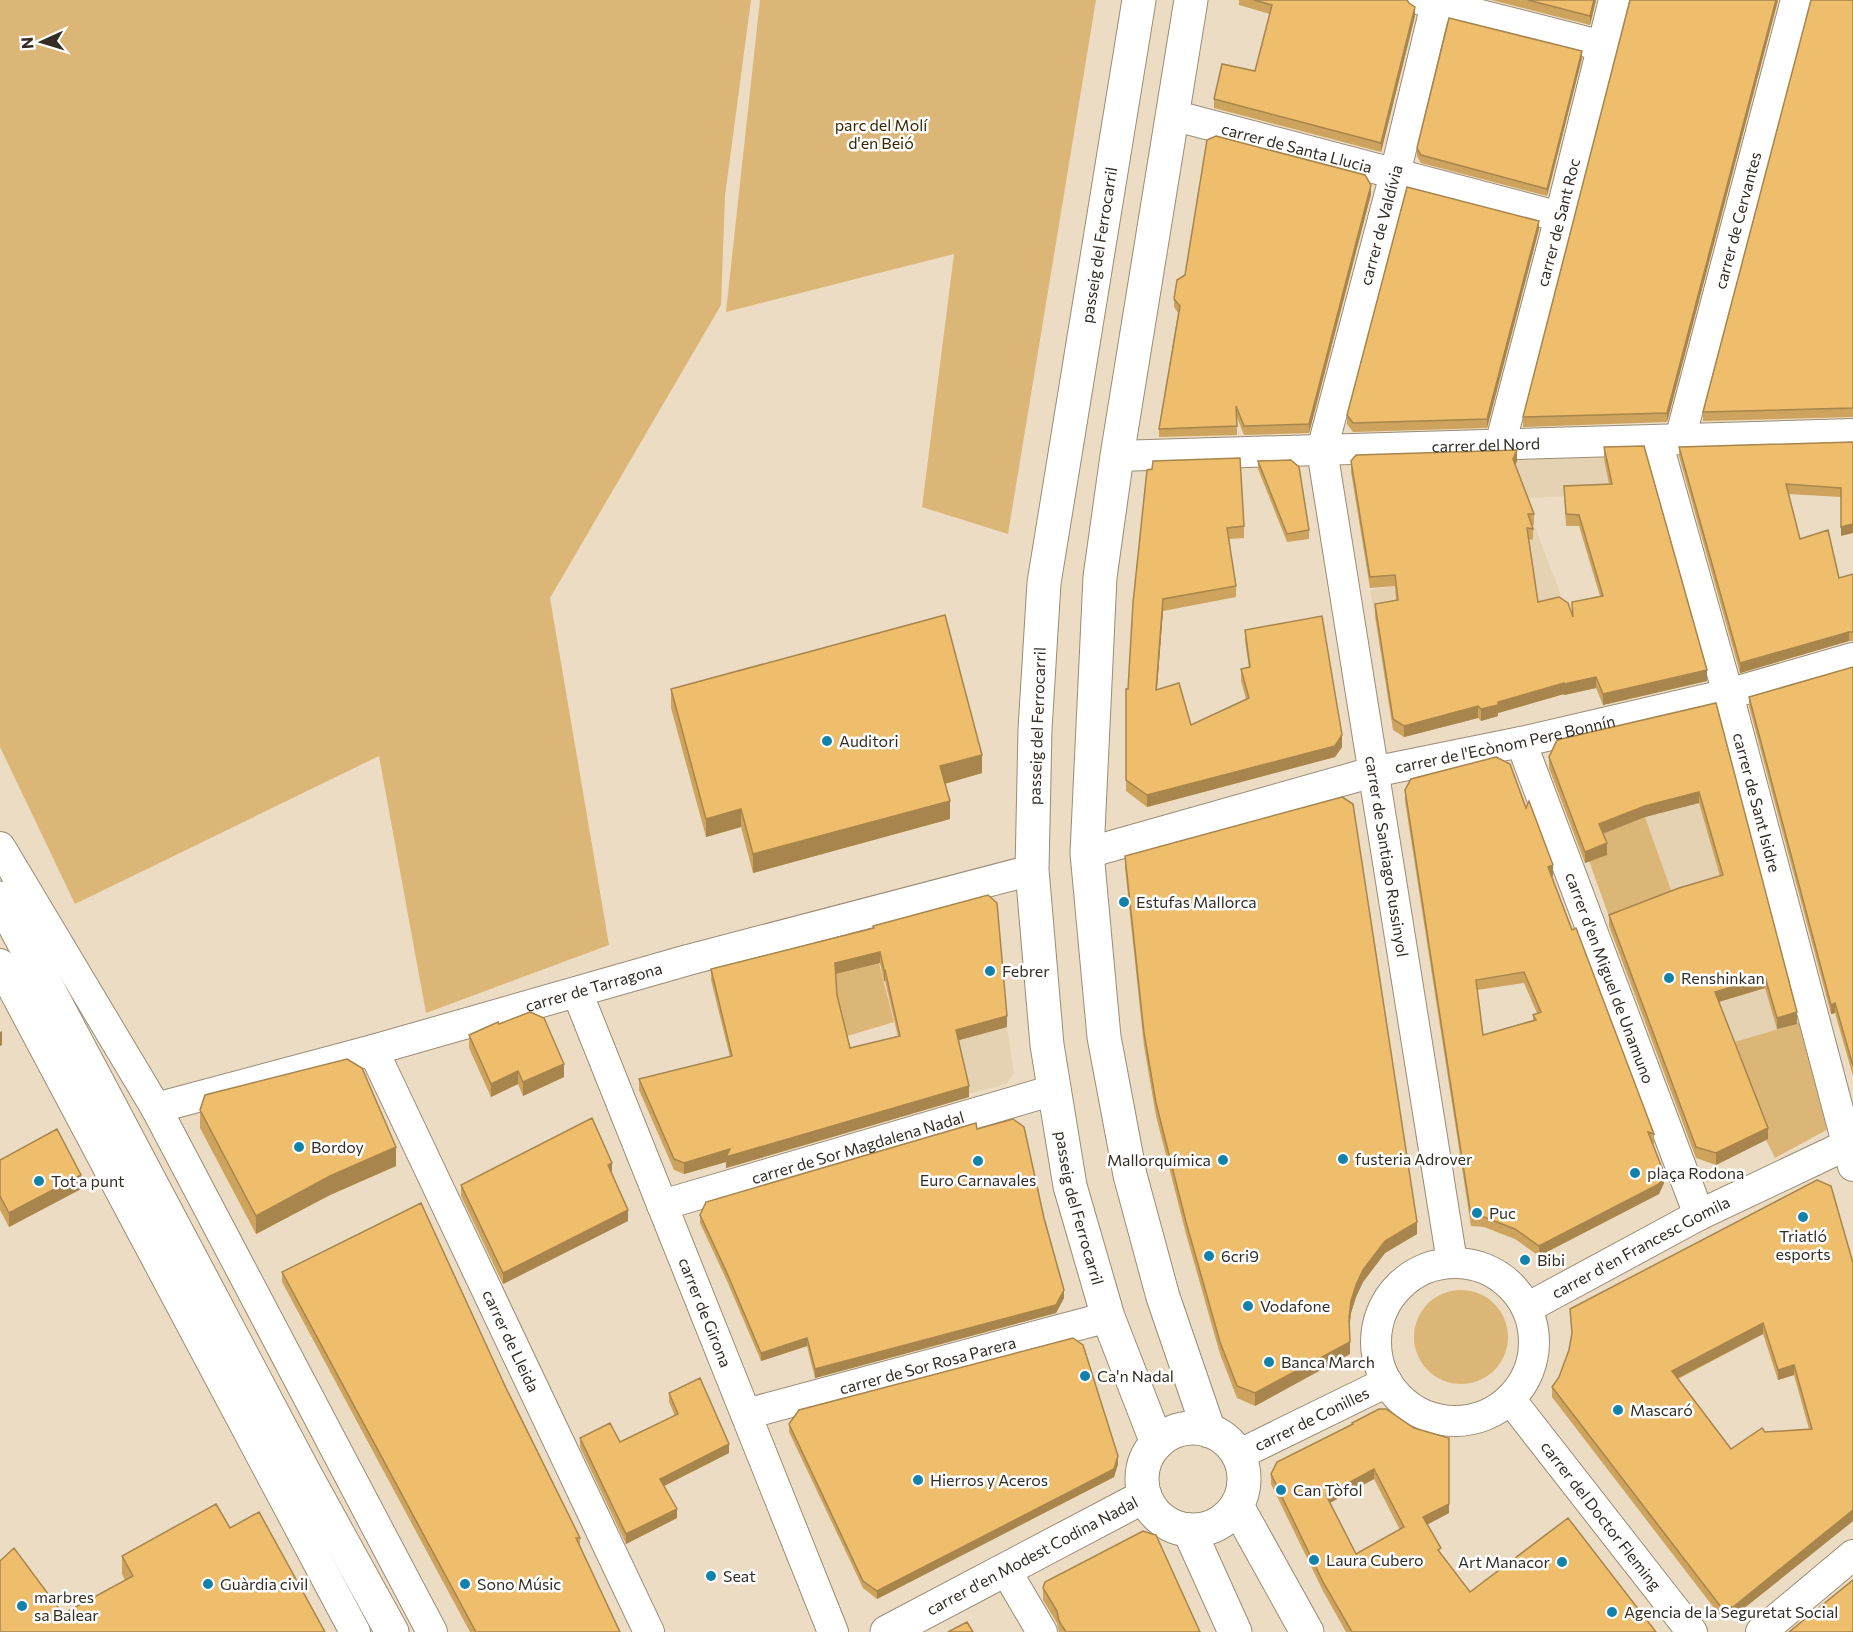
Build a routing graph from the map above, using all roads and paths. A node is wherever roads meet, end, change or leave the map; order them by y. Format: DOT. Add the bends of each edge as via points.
graph roads {
  1 [pos="1139,0"];
  2 [pos="1191,0"];
  3 [pos="1614,0"];
  4 [pos="1796,0"];
  5 [pos="1432,1"];
  6 [pos="1603,46"];
  7 [pos="1172,115"];
  8 [pos="1395,174"];
  9 [pos="1560,217"];
  10 [pos="1853,434"];
  11 [pos="1668,440"];
  12 [pos="1500,445"];
  13 [pos="1322,450"];
  14 [pos="1117,456"];
  15 [pos="1853,658"];
  16 [pos="1728,694"];
  17 [pos="1521,742"];
  18 [pos="1373,772"];
  19 [pos="0,847"];
  20 [pos="1087,853"];
  21 [pos="1032,870"];
  22 [pos="0,898"];
  23 [pos="0,964"];
  24 [pos="577,992"];
  25 [pos="373,1050"];
  26 [pos="1054,1090"];
  27 [pos="156,1108"];
  28 [pos="1851,1151"];
  29 [pos="662,1205"];
  30 [pos="1699,1215"];
  31 [pos="1452,1262"];
  32 [pos="1527,1308"];
  33 [pos="1108,1317"];
  34 [pos="1387,1382"];
  35 [pos="1510,1399"];
  36 [pos="746,1414"];
  37 [pos="1209,1431"];
  38 [pos="1157,1443"];
  39 [pos="1238,1455"];
  40 [pos="1145,1496"];
  41 [pos="1237,1506"];
  42 [pos="1189,1530"];
  43 [pos="1853,1555"];
  44 [pos="1005,1569"];
  45 [pos="355,1632"];
  46 [pos="392,1632"];
  47 [pos="432,1632"];
  48 [pos="649,1632"];
  49 [pos="833,1632"];
  50 [pos="888,1632"];
  51 [pos="1042,1632"];
  52 [pos="1235,1632"];
  53 [pos="1307,1632"];
  54 [pos="1692,1632"];
  55 [pos="1761,1632"];
  1 -- 21 [label="main road, passeig del Ferrocarril" via="1044,583"];
  2 -- 7 [label="main road"];
  3 -- 6 [label="street, carrer de Sant Roc"];
  4 -- 11 [label="street, carrer de Cervantes"];
  5 -- 6 [label="street"];
  5 -- 8 [label="street, carrer de Valdívia"];
  6 -- 9 [label="street, carrer de Sant Roc"];
  7 -- 8 [label="street, carrer de Santa Llucia"];
  7 -- 14 [label="main road"];
  8 -- 9 [label="street, carrer de Santa Llucia"];
  8 -- 13 [label="street, carrer de Valdívia"];
  9 -- 12 [label="street, carrer de Sant Roc"];
  10 -- 11 [label="street, carrer del Nord"];
  11 -- 12 [label="street, carrer del Nord"];
  11 -- 16 [label="street, carrer de Sant Isidre"];
  12 -- 13 [label="street, carrer del Nord"];
  13 -- 14 [label="street, carrer del Nord"];
  13 -- 18 [label="street, carrer de Santiago Russinyol"];
  14 -- 20 [label="main road" via="1100,577"];
  15 -- 16 [label="street, carrer de l'Ecònom Pere Bonnín"];
  16 -- 17 [label="street, carrer de l'Ecònom Pere Bonnín"];
  16 -- 28 [label="street, carrer de Sant Isidre"];
  17 -- 18 [label="street, carrer de l'Ecònom Pere Bonnín"];
  17 -- 30 [label="street, carrer d'en Miguel de Unamuno"];
  18 -- 20 [label="street, carrer de l'Ecònom Pere Bonnín"];
  18 -- 31 [label="street, carrer de Santiago Russinyol"];
  19 -- 27 [label="street"];
  20 -- 37 [label="main road" via="1104,1037 1130,1175 1163,1297"];
  21 -- 24 [label="street, carrer de Tarragona"];
  21 -- 26 [label="main road, passeig del Ferrocarril"];
  22 -- 46 [label="main road"];
  23 -- 45 [label="street"];
  24 -- 25 [label="street, carrer de Tarragona"];
  24 -- 29 [label="street, carrer de Girona"];
  25 -- 27 [label="street, carrer de Tarragona"];
  25 -- 48 [label="street, carrer de Lleida"];
  26 -- 29 [label="street, carrer de Sor Magdalena Nadal"];
  26 -- 33 [label="main road, passeig del Ferrocarril" via="1070,1186"];
  27 -- 47 [label="street"];
  28 -- 30 [label="street, carrer d'en Francesc Gomila"];
  29 -- 36 [label="street, carrer de Girona"];
  30 -- 32 [label="street, carrer d'en Francesc Gomila"];
  31 -- 32 [label="street" via="1475,1265 1497,1274"];
  31 -- 34 [label="street" via="1426,1268 1403,1282 1386,1303 1377,1329 1377,1356"];
  32 -- 35 [label="street" via="1534,1332 1533,1356 1525,1379"];
  33 -- 36 [label="street, carrer de Sor Rosa Parera"];
  33 -- 38 [label="main road, passeig del Ferrocarril"];
  34 -- 35 [label="street" via="1402,1400 1422,1414 1444,1420 1476,1418"];
  34 -- 39 [label="street, carrer de Conilles"];
  35 -- 54 [label="street, carrer del Doctor Fleming"];
  36 -- 49 [label="street, carrer de Girona"];
  37 -- 38 [label="main road" via="1191,1428 1173,1432"];
  37 -- 39 [label="main road" via="1221,1436"];
  38 -- 40 [label="main road" via="1143,1468"];
  39 -- 41 [label="main road" via="1244,1472"];
  40 -- 42 [label="main road" via="1154,1513 1170,1525"];
  40 -- 44 [label="main road, carrer d'en Modest Codina Nadal"];
  41 -- 42 [label="main road" via="1224,1520 1207,1529"];
  41 -- 53 [label="main road"];
  42 -- 52 [label="main road"];
  43 -- 55 [label="street"];
  44 -- 50 [label="main road, carrer d'en Modest Codina Nadal"];
  44 -- 51 [label="street"];
}
